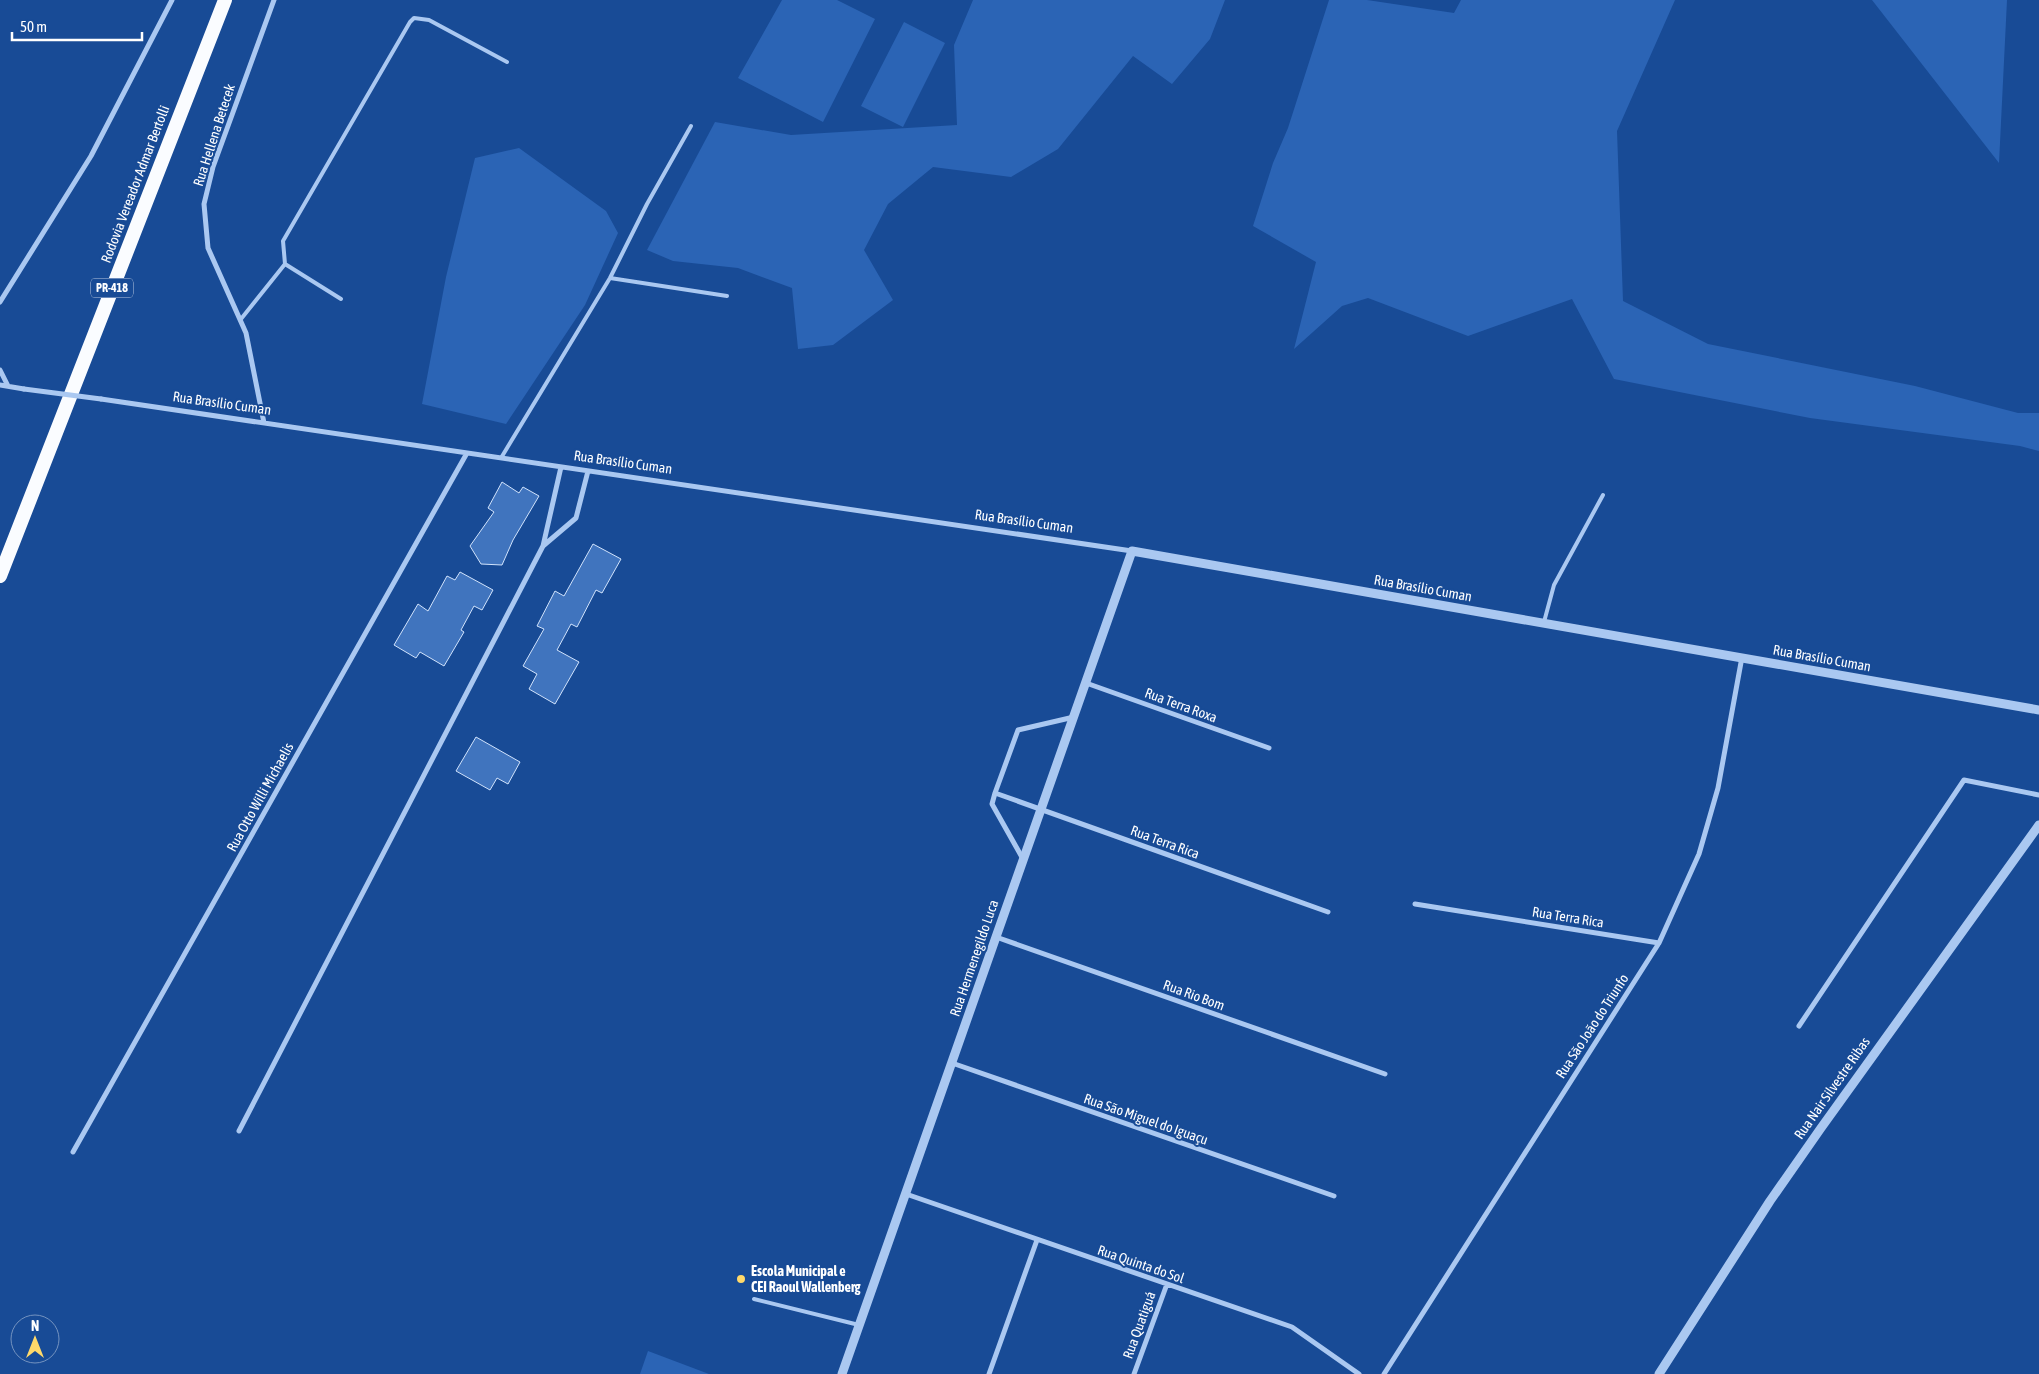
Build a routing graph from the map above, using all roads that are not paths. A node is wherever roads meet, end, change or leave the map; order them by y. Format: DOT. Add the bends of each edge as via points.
graph roads {
  1 [pos="172,0"];
  2 [pos="225,0"];
  3 [pos="274,0"];
  4 [pos="507,62"];
  5 [pos="691,126"];
  6 [pos="286,264"];
  7 [pos="610,278"];
  8 [pos="727,296"];
  9 [pos="341,300"];
  10 [pos="0,302"];
  11 [pos="241,319"];
  12 [pos="0,370"];
  13 [pos="0,385"];
  14 [pos="8,386"];
  15 [pos="264,423"];
  16 [pos="467,453"];
  17 [pos="501,458"];
  18 [pos="561,467"];
  19 [pos="588,471"];
  20 [pos="1603,495"];
  21 [pos="543,546"];
  22 [pos="1132,551"];
  23 [pos="0,576"];
  24 [pos="1544,622"];
  25 [pos="1742,658"];
  26 [pos="1086,683"];
  27 [pos="2039,710"];
  28 [pos="1074,716"];
  29 [pos="1269,748"];
  30 [pos="995,793"];
  31 [pos="2039,795"];
  32 [pos="1041,810"];
  33 [pos="2039,824"];
  34 [pos="1024,859"];
  35 [pos="1415,904"];
  36 [pos="1328,912"];
  37 [pos="996,937"];
  38 [pos="1659,943"];
  39 [pos="1799,1026"];
  40 [pos="952,1063"];
  41 [pos="1385,1074"];
  42 [pos="239,1131"];
  43 [pos="73,1152"];
  44 [pos="906,1194"];
  45 [pos="1334,1196"];
  46 [pos="1037,1240"];
  47 [pos="1166,1284"];
  48 [pos="754,1299"];
  49 [pos="860,1325"];
  50 [pos="842,1374"];
  51 [pos="990,1374"];
  52 [pos="1134,1374"];
  53 [pos="1359,1374"];
  54 [pos="1384,1374"];
  55 [pos="1659,1374"];
  1 -- 10 [label="street" via="91,156"];
  2 -- 23 [label="highway, Rodovia Vereador Admar Bertolli / PR-418"];
  3 -- 11 [label="street, Rua Hellena Betecek" via="212,166 204,204 208,248"];
  4 -- 6 [label="lane" via="429,20 414,18 283,241"];
  5 -- 7 [label="lane"];
  6 -- 9 [label="lane"];
  6 -- 11 [label="lane"];
  7 -- 8 [label="lane"];
  7 -- 17 [label="lane"];
  11 -- 15 [label="street, Rua Hellena Betecek"];
  12 -- 14 [label="street"];
  13 -- 14 [label="street, Rua Brasílio Cuman"];
  14 -- 15 [label="street, Rua Brasílio Cuman, bridge"];
  15 -- 16 [label="street, Rua Brasílio Cuman"];
  16 -- 17 [label="street, Rua Brasílio Cuman"];
  16 -- 43 [label="street, Rua Otto Willi Michaelis"];
  17 -- 18 [label="street, Rua Brasílio Cuman"];
  18 -- 19 [label="street, Rua Brasílio Cuman"];
  18 -- 21 [label="street"];
  19 -- 21 [label="street" via="576,518"];
  19 -- 22 [label="street, Rua Brasílio Cuman"];
  20 -- 24 [label="lane" via="1554,585"];
  21 -- 42 [label="street"];
  22 -- 24 [label="street, Rua Brasílio Cuman"];
  22 -- 26 [label="street, Rua Hermenegildo Luca"];
  24 -- 25 [label="street, Rua Brasílio Cuman"];
  25 -- 27 [label="street, Rua Brasílio Cuman"];
  25 -- 38 [label="street, Rua São João do Triunfo" via="1718,788 1700,854"];
  26 -- 28 [label="street, Rua Hermenegildo Luca"];
  26 -- 29 [label="street, Rua Terra Roxa"];
  28 -- 30 [label="street" via="1018,730"];
  28 -- 32 [label="street, Rua Hermenegildo Luca"];
  30 -- 32 [label="street, Rua Terra Rica"];
  30 -- 34 [label="street" via="992,804"];
  31 -- 39 [label="street" via="1964,780"];
  32 -- 34 [label="street, Rua Hermenegildo Luca"];
  32 -- 36 [label="street, Rua Terra Rica"];
  33 -- 55 [label="street, Rua Nair Silvestre Ribas" via="1781,1185"];
  34 -- 37 [label="street, Rua Hermenegildo Luca"];
  35 -- 38 [label="street, Rua Terra Rica"];
  37 -- 40 [label="street, Rua Hermenegildo Luca"];
  37 -- 41 [label="street, Rua Rio Bom"];
  38 -- 54 [label="street, Rua São João do Triunfo"];
  40 -- 44 [label="street, Rua Hermenegildo Luca"];
  40 -- 45 [label="street, Rua São Miguel do Iguaçu"];
  44 -- 46 [label="street, Rua Quinta do Sol"];
  44 -- 49 [label="street, Rua Hermenegildo Luca"];
  46 -- 47 [label="street, Rua Quinta do Sol"];
  46 -- 51 [label="street"];
  47 -- 52 [label="street, Rua Quatiguá"];
  47 -- 53 [label="street, Rua Quinta do Sol" via="1292,1327"];
  48 -- 49 [label="lane"];
  49 -- 50 [label="street, Rua Hermenegildo Luca"];
}
